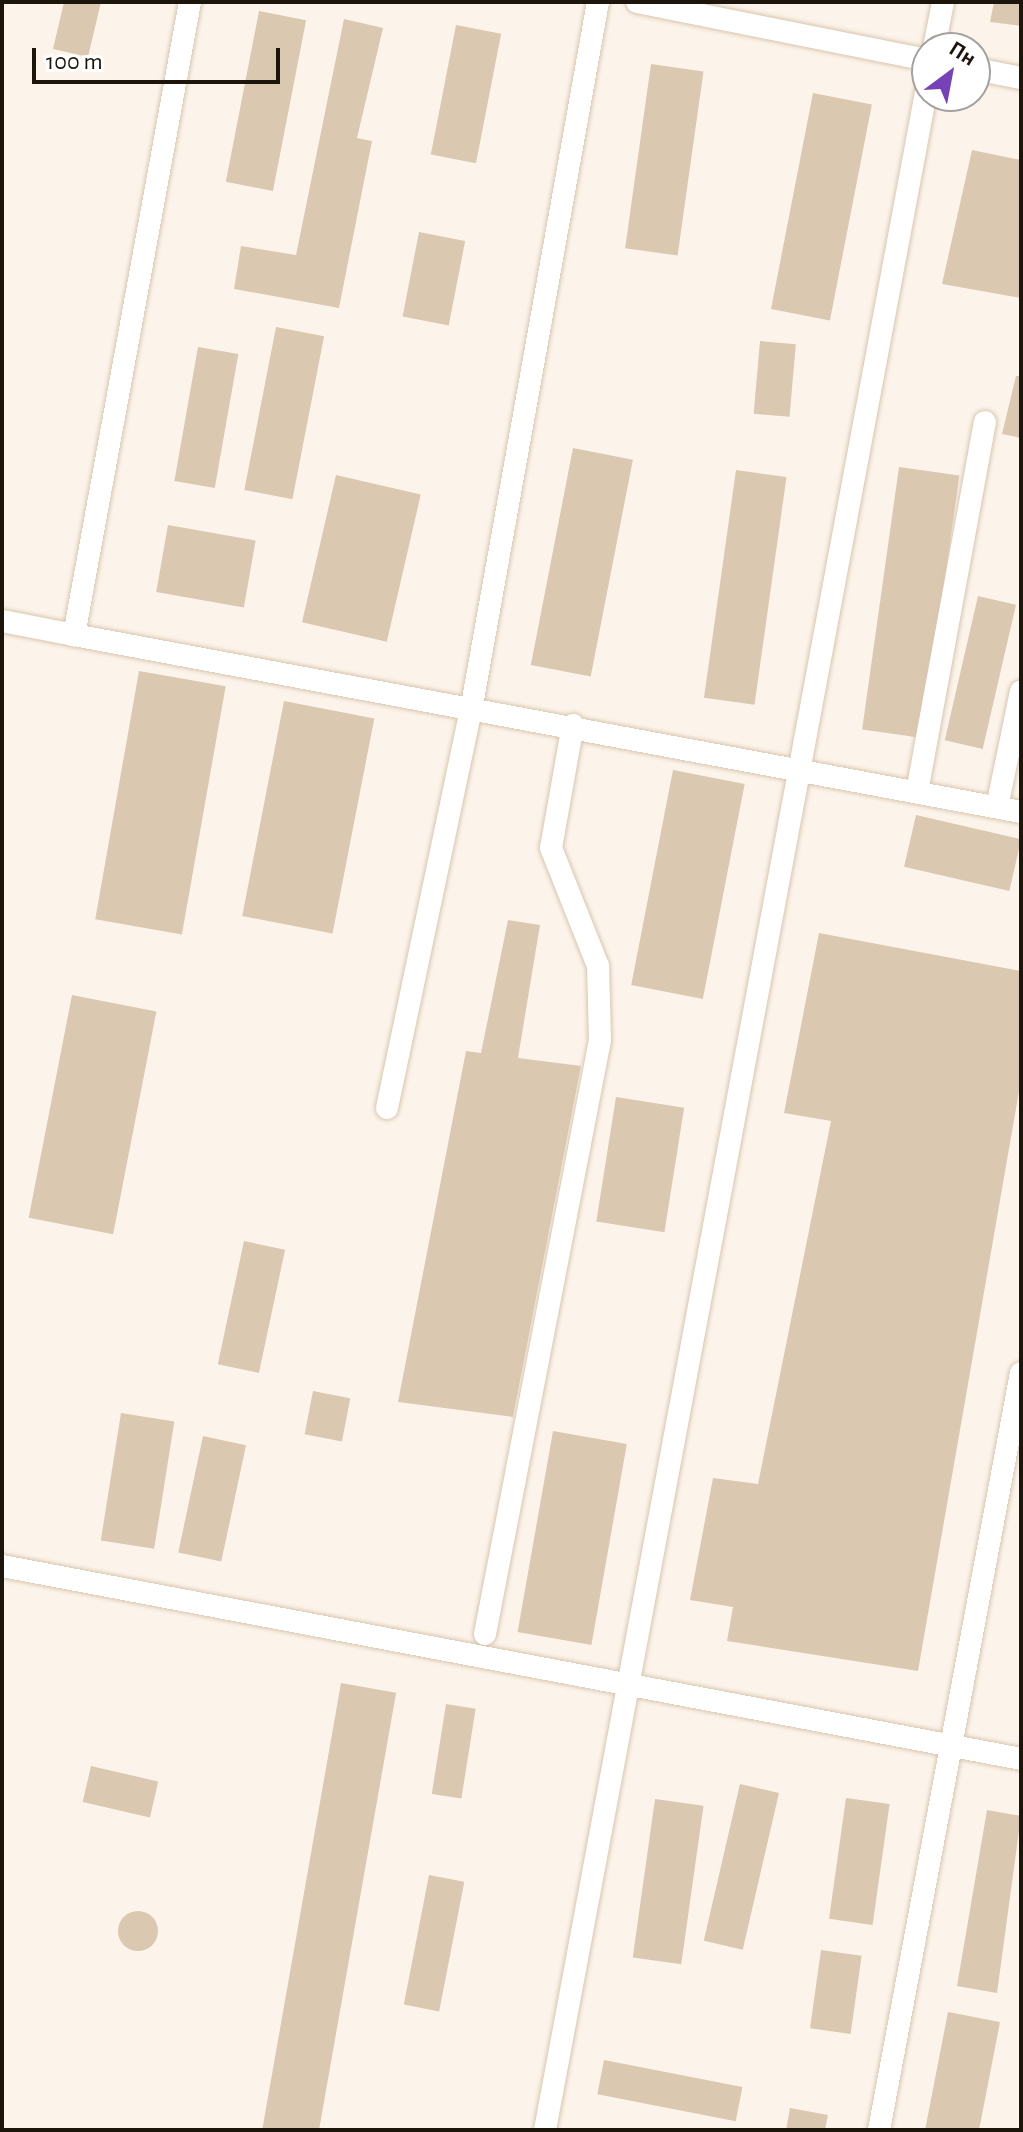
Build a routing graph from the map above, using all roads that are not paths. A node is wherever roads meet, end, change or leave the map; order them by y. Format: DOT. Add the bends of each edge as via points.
graph roads {
  1 [pos="190,2"];
  2 [pos="598,2"];
  3 [pos="637,2"];
  4 [pos="943,2"];
  5 [pos="937,32"];
  6 [pos="911,57"];
  7 [pos="991,72"];
  8 [pos="1021,78"];
  9 [pos="922,112"];
  10 [pos="985,422"];
  11 [pos="2,621"];
  12 [pos="74,635"];
  13 [pos="1021,691"];
  14 [pos="472,705"];
  15 [pos="573,725"];
  16 [pos="798,769"];
  17 [pos="917,792"];
  18 [pos="997,807"];
  19 [pos="1021,812"];
  20 [pos="387,1108"];
  21 [pos="1021,1373"];
  22 [pos="2,1566"];
  23 [pos="485,1634"];
  24 [pos="627,1685"];
  25 [pos="953,1747"];
  26 [pos="1021,1759"];
  27 [pos="545,2130"];
  28 [pos="879,2130"];
  1 -- 12 [label="lane"];
  2 -- 14 [label="lane"];
  3 -- 6 [label="lane"];
  4 -- 5 [label="lane"];
  7 -- 8 [label="lane"];
  9 -- 16 [label="lane"];
  10 -- 17 [label="lane"];
  11 -- 12 [label="lane"];
  12 -- 14 [label="lane"];
  13 -- 18 [label="lane"];
  14 -- 15 [label="lane"];
  14 -- 20 [label="lane"];
  15 -- 16 [label="lane"];
  15 -- 23 [label="lane" via="551,848 598,966 600,1040"];
  16 -- 17 [label="lane"];
  16 -- 24 [label="lane"];
  17 -- 18 [label="lane"];
  18 -- 19 [label="lane"];
  21 -- 25 [label="lane"];
  22 -- 24 [label="lane"];
  24 -- 25 [label="lane"];
  24 -- 27 [label="lane"];
  25 -- 26 [label="lane"];
  25 -- 28 [label="lane"];
}
